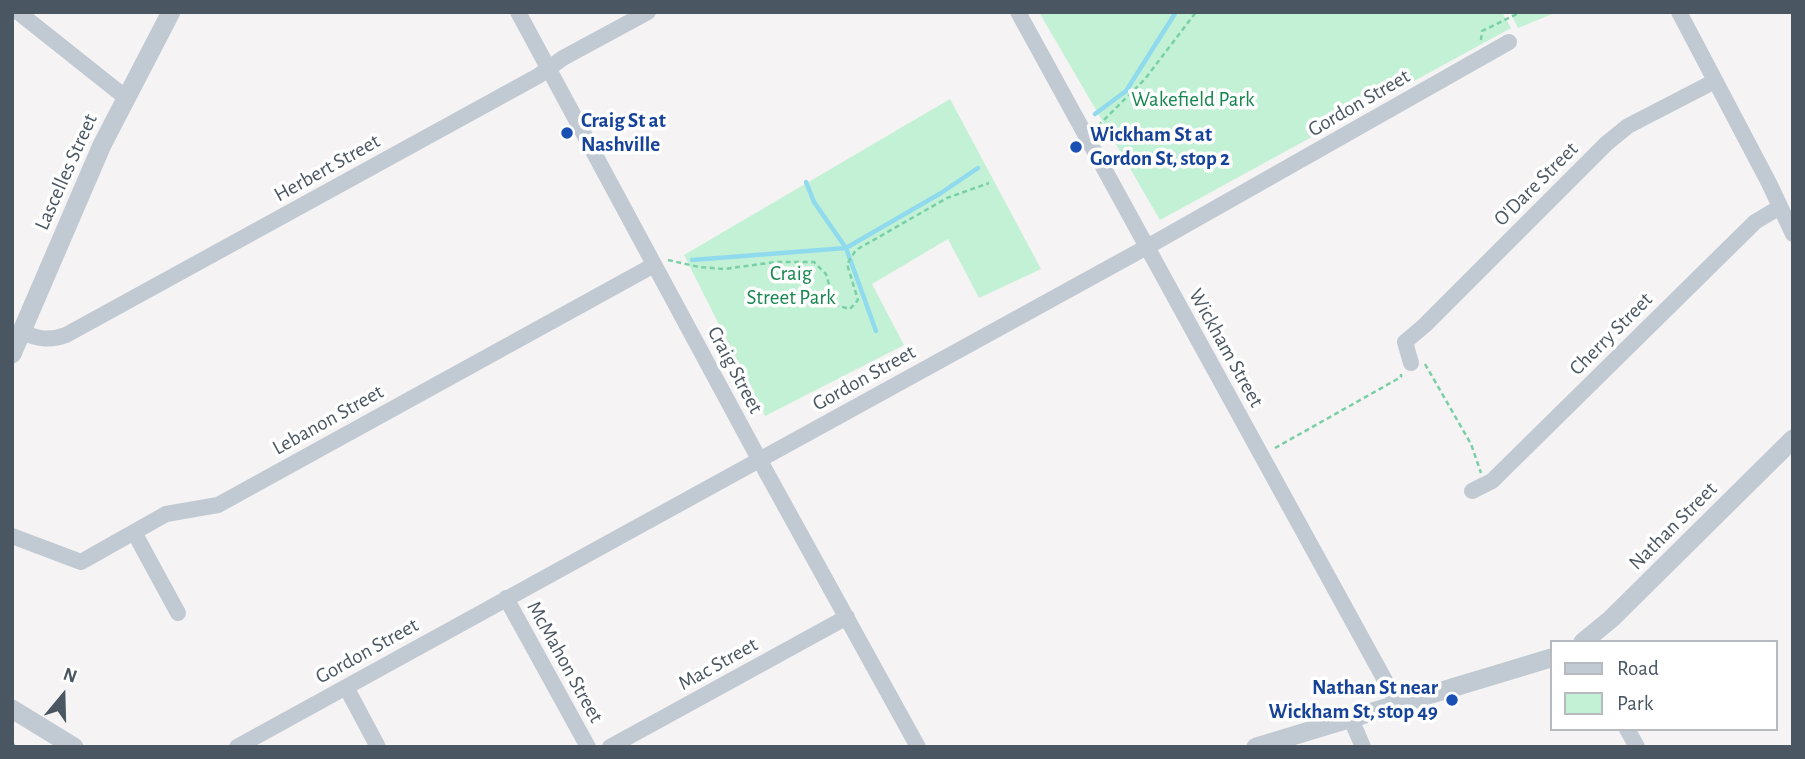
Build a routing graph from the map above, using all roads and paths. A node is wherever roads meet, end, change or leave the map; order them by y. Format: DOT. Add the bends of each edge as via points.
graph roads {
  1 [pos="18,12"];
  2 [pos="171,12"];
  3 [pos="518,12"];
  4 [pos="648,12"];
  5 [pos="1018,12"];
  6 [pos="1196,12"];
  7 [pos="1521,12"];
  8 [pos="1679,12"];
  9 [pos="1509,42"];
  10 [pos="1485,55"];
  11 [pos="547,69"];
  12 [pos="1715,81"];
  13 [pos="125,97"];
  14 [pos="1087,138"];
  15 [pos="989,183"];
  16 [pos="1780,207"];
  17 [pos="1793,234"];
  18 [pos="1146,247"];
  19 [pos="661,262"];
  20 [pos="22,332"];
  21 [pos="12,354"];
  22 [pos="1411,363"];
  23 [pos="1793,439"];
  24 [pos="1262,456"];
  25 [pos="759,459"];
  26 [pos="1478,489"];
  27 [pos="135,534"];
  28 [pos="12,536"];
  29 [pos="506,598"];
  30 [pos="178,613"];
  31 [pos="847,617"];
  32 [pos="1586,640"];
  33 [pos="1549,659"];
  34 [pos="346,687"];
  35 [pos="1398,704"];
  36 [pos="12,709"];
  37 [pos="1351,719"];
  38 [pos="1628,731"];
  39 [pos="12,743"];
  40 [pos="16,747"];
  41 [pos="74,747"];
  42 [pos="237,747"];
  43 [pos="379,747"];
  44 [pos="588,747"];
  45 [pos="610,747"];
  46 [pos="918,747"];
  47 [pos="1256,747"];
  48 [pos="1363,747"];
  49 [pos="1637,747"];
  1 -- 13 [label="street"];
  2 -- 13 [label="street, Lascelles Street"];
  3 -- 11 [label="street, Craig Street"];
  4 -- 11 [label="street, Herbert Street"];
  5 -- 14 [label="street, Wickham Street"];
  6 -- 14 [label="path" via="1145,79"];
  7 -- 10 [label="path" via="1482,31 1480,47"];
  8 -- 12 [label="street"];
  9 -- 10 [label="street, Gordon Street"];
  10 -- 18 [label="street, Gordon Street"];
  11 -- 19 [label="street, Craig Street"];
  11 -- 20 [label="street, Herbert Street" via="66,335 42,339"];
  12 -- 16 [label="street"];
  12 -- 22 [label="street, O'Dare Street" via="1629,126 1608,143 1405,342"];
  13 -- 20 [label="street, Lascelles Street"];
  14 -- 18 [label="street, Wickham Street"];
  15 -- 19 [label="path" via="947,198 856,250 847,264 858,300 850,309 835,305 826,274 814,262 723,269"];
  16 -- 17 [label="street"];
  16 -- 26 [label="street, Cherry Street" via="1755,222 1492,481"];
  18 -- 24 [label="street, Wickham Street"];
  18 -- 25 [label="street, Gordon Street"];
  19 -- 25 [label="street, Craig Street"];
  19 -- 27 [label="street, Lebanon Street" via="218,505 166,514"];
  20 -- 21 [label="street, Lascelles Street"];
  22 -- 24 [label="path" via="1404,366 1401,377"];
  22 -- 26 [label="path" via="1427,365 1471,444"];
  23 -- 32 [label="street, Nathan Street"];
  24 -- 35 [label="street, Wickham Street"];
  25 -- 29 [label="street, Gordon Street"];
  25 -- 31 [label="street, Craig Street"];
  27 -- 28 [label="street, Lebanon Street" via="81,562"];
  27 -- 30 [label="street"];
  29 -- 34 [label="street, Gordon Street"];
  29 -- 44 [label="street, McMahon Street"];
  31 -- 45 [label="street, Mac Street"];
  31 -- 46 [label="street, Craig Street"];
  33 -- 35 [label="street"];
  34 -- 42 [label="street, Gordon Street"];
  34 -- 43 [label="street"];
  35 -- 37 [label="street"];
  36 -- 41 [label="street"];
  37 -- 47 [label="street"];
  37 -- 48 [label="street"];
  38 -- 49 [label="street"];
  39 -- 40 [label="path"];
}
